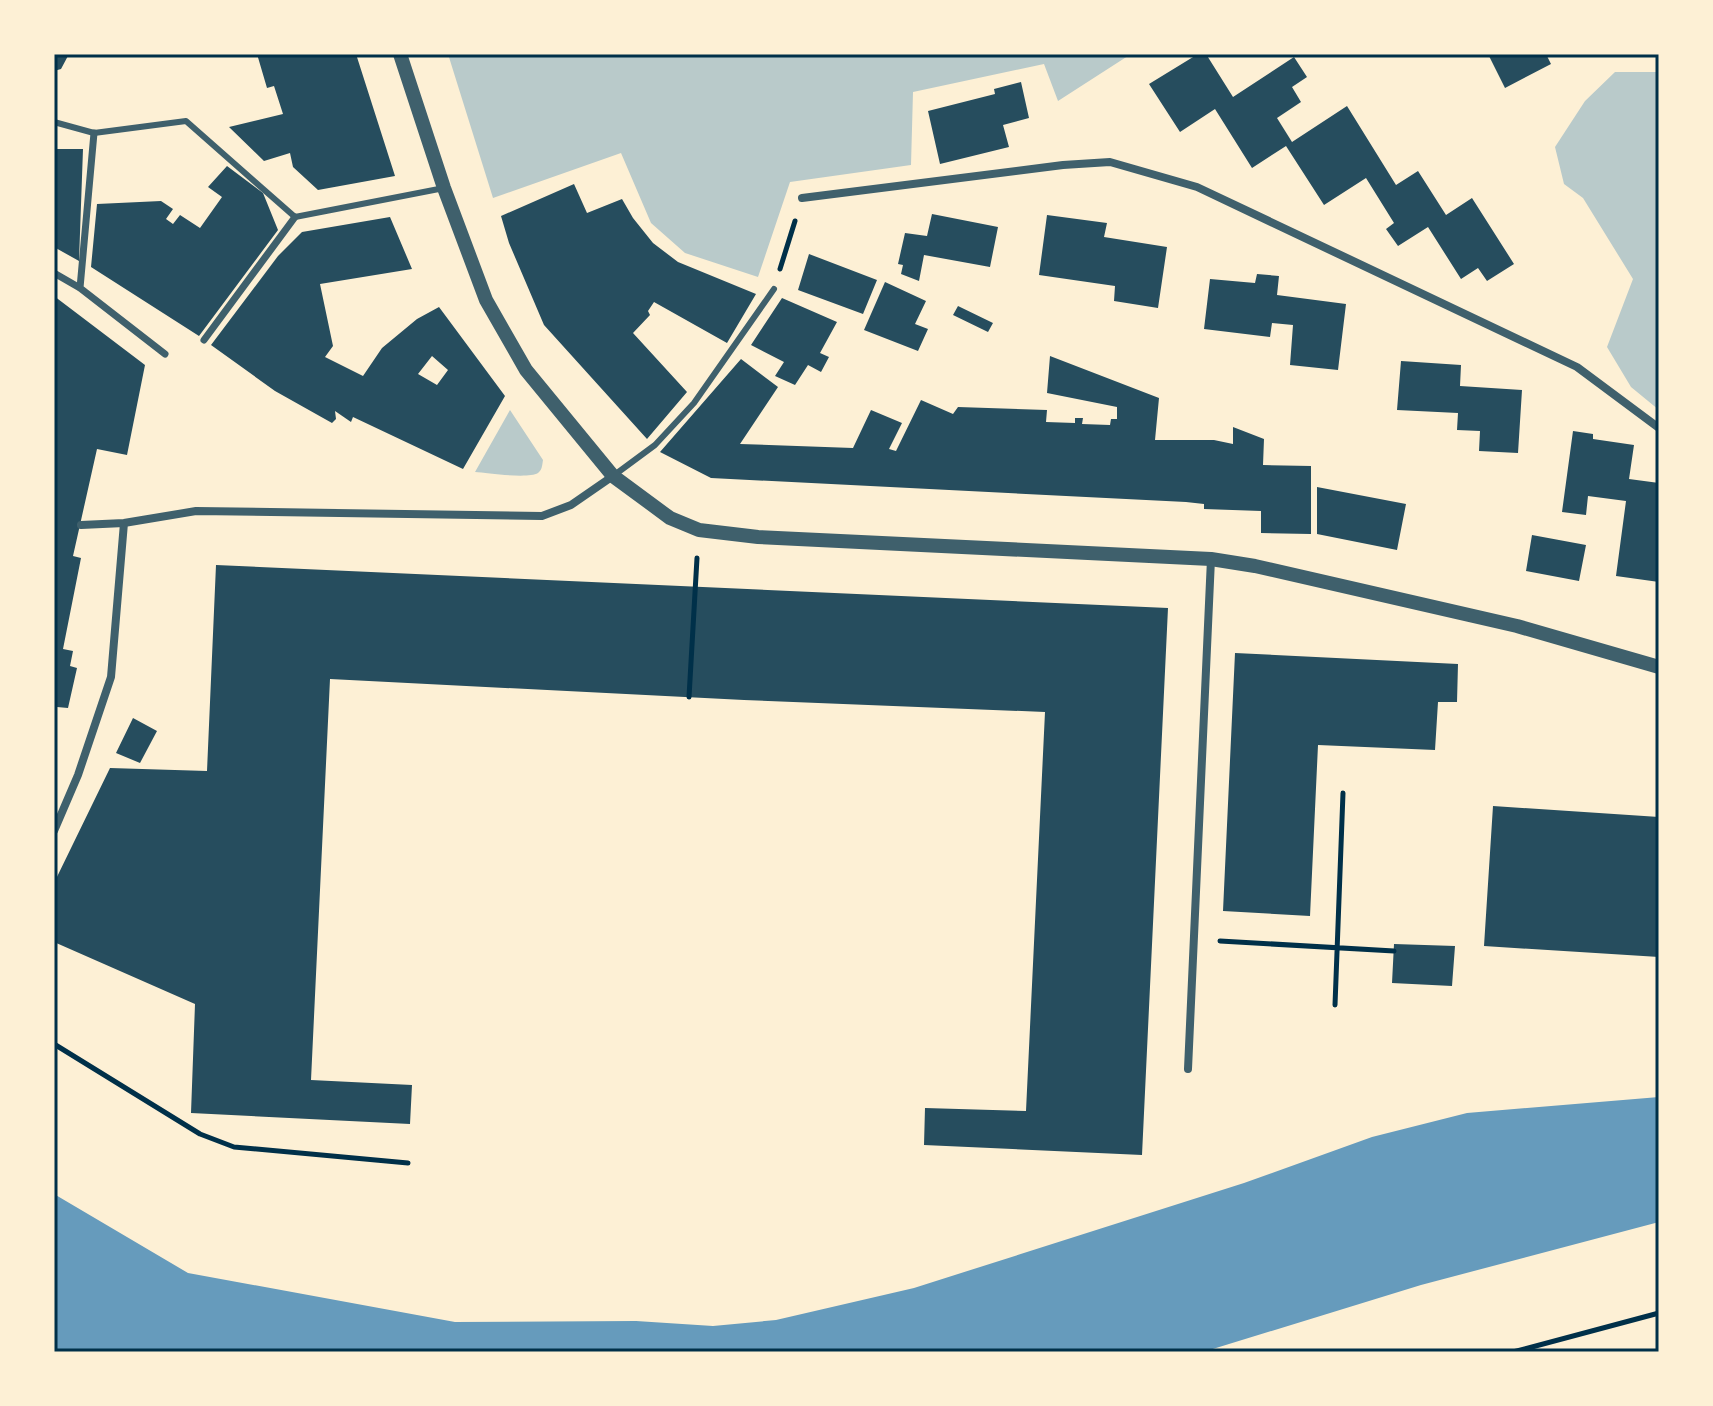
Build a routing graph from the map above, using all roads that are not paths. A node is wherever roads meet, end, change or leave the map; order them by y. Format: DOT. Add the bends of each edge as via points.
graph roads {
  1 [pos="400,54"];
  2 [pos="54,122"];
  3 [pos="94,133"];
  4 [pos="444,188"];
  5 [pos="802,198"];
  6 [pos="295,217"];
  7 [pos="54,273"];
  8 [pos="80,288"];
  9 [pos="774,289"];
  10 [pos="204,340"];
  11 [pos="165,354"];
  12 [pos="1659,428"];
  13 [pos="613,476"];
  14 [pos="124,523"];
  15 [pos="81,525"];
  16 [pos="1211,559"];
  17 [pos="1659,667"];
  18 [pos="54,831"];
  19 [pos="1188,1069"];
  1 -- 4 [label="street"];
  2 -- 3 [label="lane"];
  3 -- 6 [label="lane" via="186,121"];
  3 -- 8 [label="street"];
  4 -- 6 [label="lane"];
  4 -- 13 [label="street" via="486,300 526,370"];
  5 -- 12 [label="street" via="1110,162 1197,187 1577,367"];
  6 -- 10 [label="street"];
  7 -- 8 [label="street"];
  8 -- 11 [label="street"];
  9 -- 13 [label="lane" via="694,403 655,445"];
  13 -- 14 [label="street" via="571,505 542,516 196,511"];
  13 -- 16 [label="street" via="670,518 699,530"];
  14 -- 15 [label="street"];
  14 -- 18 [label="street" via="111,677"];
  16 -- 17 [label="street" via="1517,626"];
  16 -- 19 [label="street"];
}
